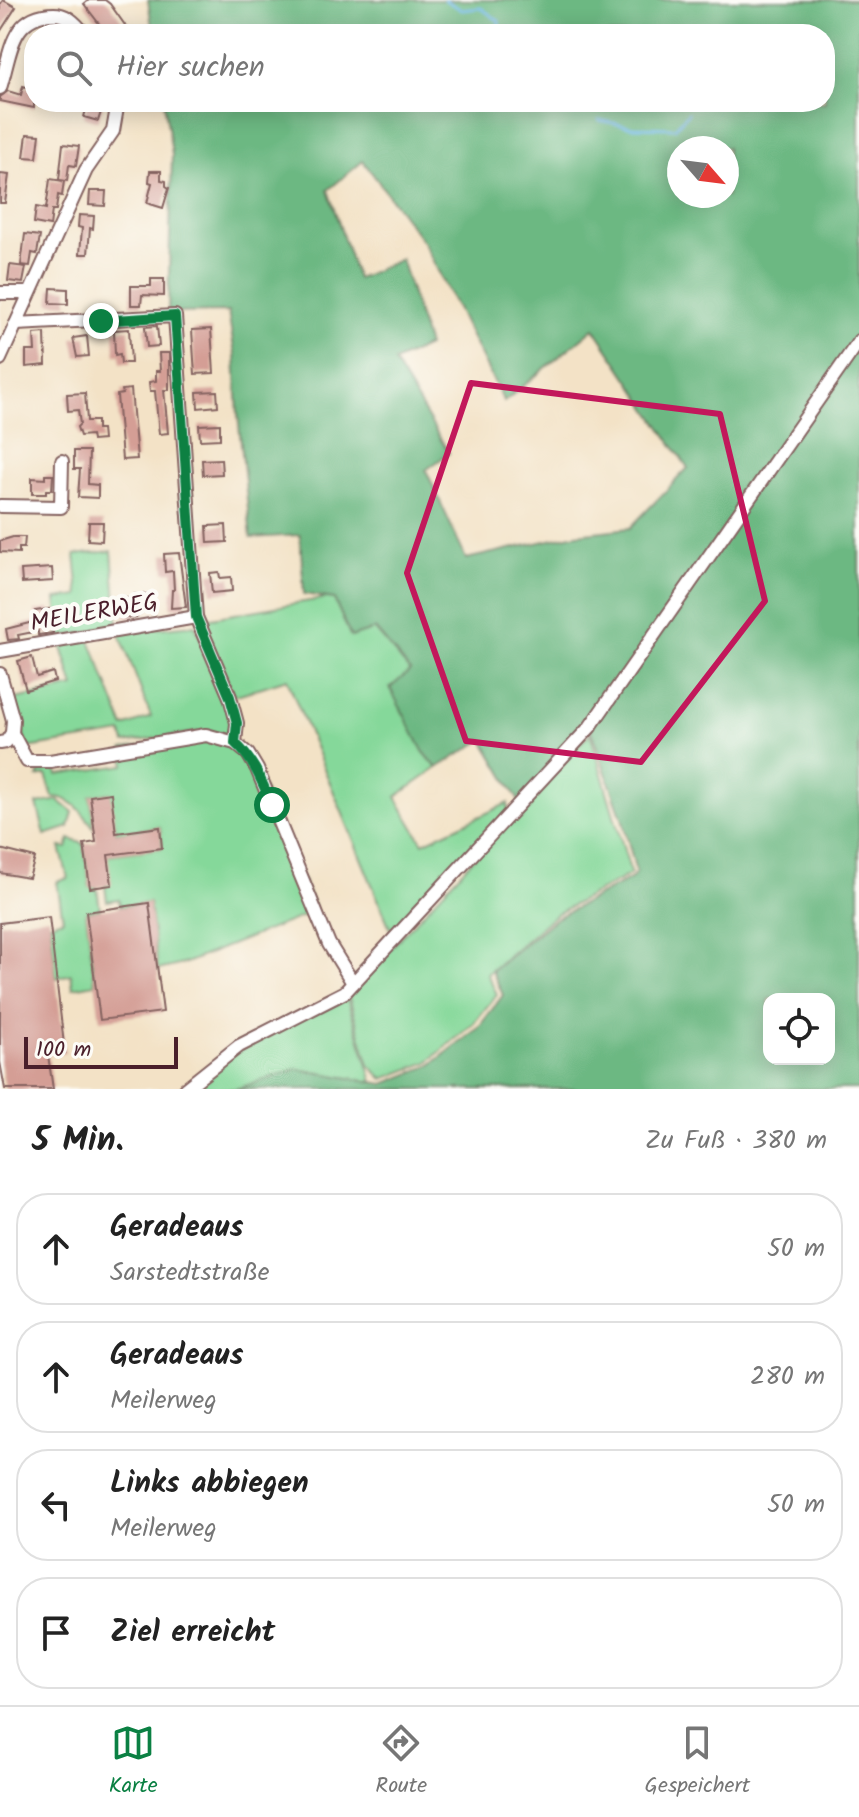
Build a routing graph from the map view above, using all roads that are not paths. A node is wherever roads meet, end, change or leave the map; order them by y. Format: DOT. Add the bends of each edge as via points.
graph roads {
  1 [pos="78,24"];
  2 [pos="0,88"];
  3 [pos="116,112"];
  4 [pos="0,293"];
  5 [pos="29,293"];
  6 [pos="16,324"];
  7 [pos="859,341"];
  8 [pos="0,359"];
  9 [pos="62,461"];
  10 [pos="0,506"];
  11 [pos="196,617"];
  12 [pos="0,651"];
  13 [pos="0,674"];
  14 [pos="12,733"];
  15 [pos="0,743"];
  16 [pos="235,743"];
  17 [pos="353,983"];
  18 [pos="185,1089"];
  1 -- 2 [label="street" via="60,14 37,14 25,22 16,34"];
  3 -- 5 [label="street" via="113,131 86,170"];
  4 -- 5 [label="street"];
  5 -- 6 [label="street"];
  6 -- 8 [label="street"];
  6 -- 11 [label="street, MEILERWEG" via="175,316"];
  7 -- 17 [label="street" via="590,727"];
  9 -- 10 [label="street" via="61,507"];
  11 -- 12 [label="street, MEILERWEG"];
  11 -- 16 [label="street, MEILERWEG" via="230,697 237,723"];
  13 -- 14 [label="street"];
  14 -- 15 [label="street"];
  14 -- 16 [label="street" via="27,761 206,735"];
  16 -- 17 [label="street" via="257,769 329,944"];
  17 -- 18 [label="street" via="345,992 239,1046"];
}
